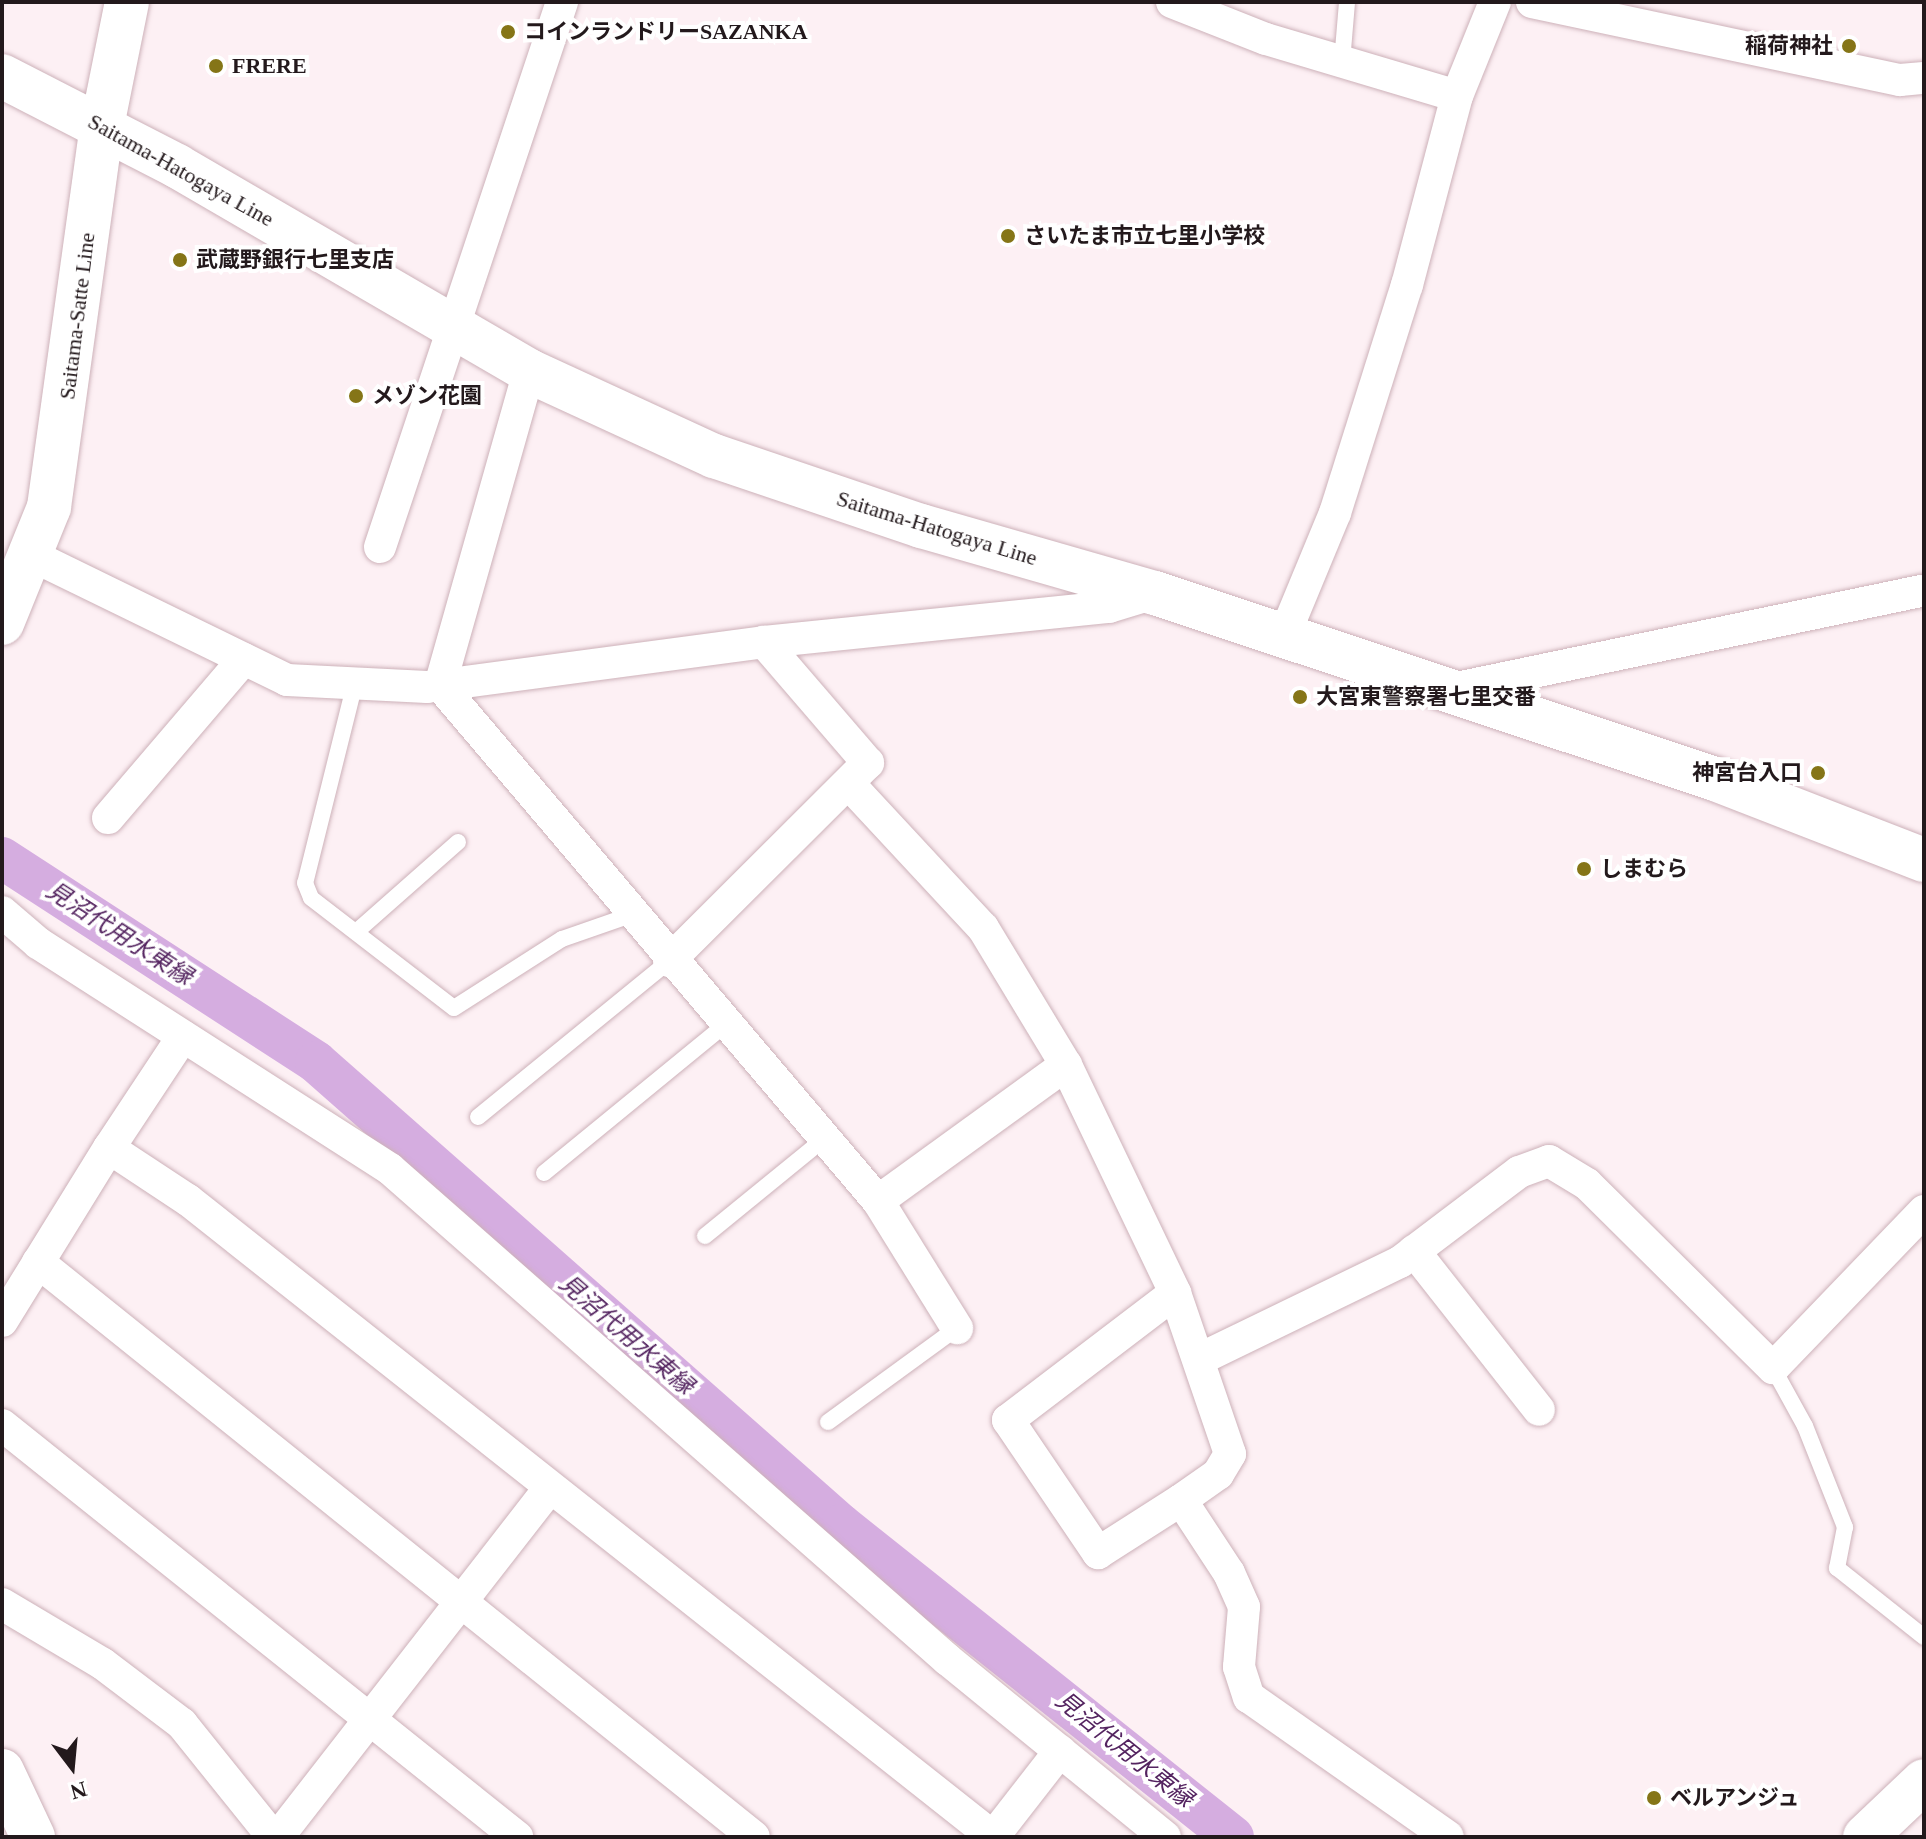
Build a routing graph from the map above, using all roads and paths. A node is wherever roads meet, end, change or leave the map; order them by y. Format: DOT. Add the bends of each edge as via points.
graph roads {
  1 [pos="127,2"];
  2 [pos="562,2"];
  3 [pos="1172,2"];
  4 [pos="1347,2"];
  5 [pos="1495,2"];
  6 [pos="1532,2"];
  7 [pos="1342,62"];
  8 [pos="2,76"];
  9 [pos="1924,78"];
  10 [pos="1457,96"];
  11 [pos="102,126"];
  12 [pos="455,325"];
  13 [pos="529,371"];
  14 [pos="380,547"];
  15 [pos="33,556"];
  16 [pos="1924,590"];
  17 [pos="1155,593"];
  18 [pos="2,623"];
  19 [pos="1284,636"];
  20 [pos="764,642"];
  21 [pos="244,659"];
  22 [pos="355,683"];
  23 [pos="440,685"];
  24 [pos="1444,691"];
  25 [pos="850,785"];
  26 [pos="108,818"];
  27 [pos="458,842"];
  28 [pos="1924,860"];
  29 [pos="2,912"];
  30 [pos="631,915"];
  31 [pos="356,932"];
  32 [pos="669,961"];
  33 [pos="726,1024"];
  34 [pos="183,1036"];
  35 [pos="1066,1065"];
  36 [pos="478,1117"];
  37 [pos="824,1139"];
  38 [pos="109,1148"];
  39 [pos="544,1173"];
  40 [pos="878,1201"];
  41 [pos="1924,1211"];
  42 [pos="705,1236"];
  43 [pos="1414,1251"];
  44 [pos="38,1262"];
  45 [pos="1175,1293"];
  46 [pos="2,1321"];
  47 [pos="957,1328"];
  48 [pos="1200,1359"];
  49 [pos="1773,1368"];
  50 [pos="1539,1410"];
  51 [pos="828,1422"];
  52 [pos="2,1425"];
  53 [pos="550,1487"];
  54 [pos="1181,1500"];
  55 [pos="462,1603"];
  56 [pos="2,1604"];
  57 [pos="1924,1637"];
  58 [pos="371,1720"];
  59 [pos="1060,1751"];
  60 [pos="1924,1781"];
  61 [pos="275,1837"];
  62 [pos="517,1837"];
  63 [pos="754,1837"];
  64 [pos="993,1837"];
  65 [pos="1165,1837"];
  66 [pos="1448,1837"];
  67 [pos="1865,1837"];
  1 -- 11 [label="main road, Saitama-Satte Line"];
  2 -- 12 [label="street"];
  3 -- 7 [label="street"];
  4 -- 7 [label="lane"];
  5 -- 10 [label="street"];
  6 -- 9 [label="street" via="1900,80"];
  7 -- 10 [label="street"];
  8 -- 11 [label="main road, Saitama-Hatogaya Line"];
  10 -- 19 [label="street" via="1407,285 1335,513"];
  11 -- 12 [label="main road, Saitama-Hatogaya Line"];
  11 -- 15 [label="main road, Saitama-Satte Line" via="59,456"];
  12 -- 13 [label="main road, Saitama-Hatogaya Line"];
  12 -- 14 [label="street"];
  13 -- 17 [label="main road, Saitama-Hatogaya Line" via="714,456 921,526"];
  13 -- 23 [label="street"];
  15 -- 18 [label="main road, Saitama-Satte Line"];
  15 -- 21 [label="street"];
  16 -- 24 [label="street"];
  17 -- 19 [label="main road, Saitama-Hatogaya Line"];
  17 -- 20 [label="street" via="1109,607"];
  19 -- 24 [label="main road, Saitama-Hatogaya Line"];
  20 -- 23 [label="street"];
  20 -- 25 [label="street" via="868,763"];
  21 -- 22 [label="street" via="287,680"];
  21 -- 26 [label="street"];
  22 -- 23 [label="street"];
  22 -- 31 [label="lane" via="305,883 311,898"];
  23 -- 30 [label="street"];
  24 -- 28 [label="main road, Saitama-Hatogaya Line" via="1715,779"];
  25 -- 32 [label="street"];
  25 -- 35 [label="street" via="983,928"];
  27 -- 31 [label="lane"];
  29 -- 34 [label="street" via="38,943"];
  30 -- 31 [label="lane" via="562,939 454,1008"];
  30 -- 32 [label="street"];
  32 -- 33 [label="street"];
  32 -- 36 [label="lane"];
  33 -- 37 [label="street"];
  33 -- 39 [label="lane"];
  34 -- 38 [label="street"];
  34 -- 59 [label="street" via="390,1169 924,1639"];
  35 -- 40 [label="street"];
  35 -- 45 [label="street"];
  37 -- 40 [label="street"];
  37 -- 42 [label="lane"];
  38 -- 44 [label="street"];
  38 -- 53 [label="street" via="188,1200"];
  40 -- 47 [label="street"];
  41 -- 49 [label="street"];
  43 -- 48 [label="street"];
  43 -- 49 [label="street" via="1519,1172 1549,1161 1587,1184"];
  43 -- 50 [label="street"];
  44 -- 46 [label="street"];
  44 -- 55 [label="street"];
  45 -- 48 [label="street"];
  45 -- 54 [label="street" via="1008,1420 1098,1553"];
  47 -- 51 [label="lane"];
  48 -- 54 [label="street" via="1230,1454 1218,1474"];
  49 -- 57 [label="lane" via="1805,1426 1845,1527 1837,1568"];
  52 -- 58 [label="street"];
  53 -- 55 [label="street"];
  53 -- 64 [label="street"];
  54 -- 66 [label="street" via="1229,1573 1244,1607 1239,1667 1249,1697"];
  55 -- 58 [label="street"];
  55 -- 63 [label="street"];
  56 -- 61 [label="street" via="103,1664 182,1724"];
  58 -- 61 [label="street"];
  58 -- 62 [label="street"];
  59 -- 64 [label="street"];
  59 -- 65 [label="street"];
  60 -- 67 [label="main road"];
}
